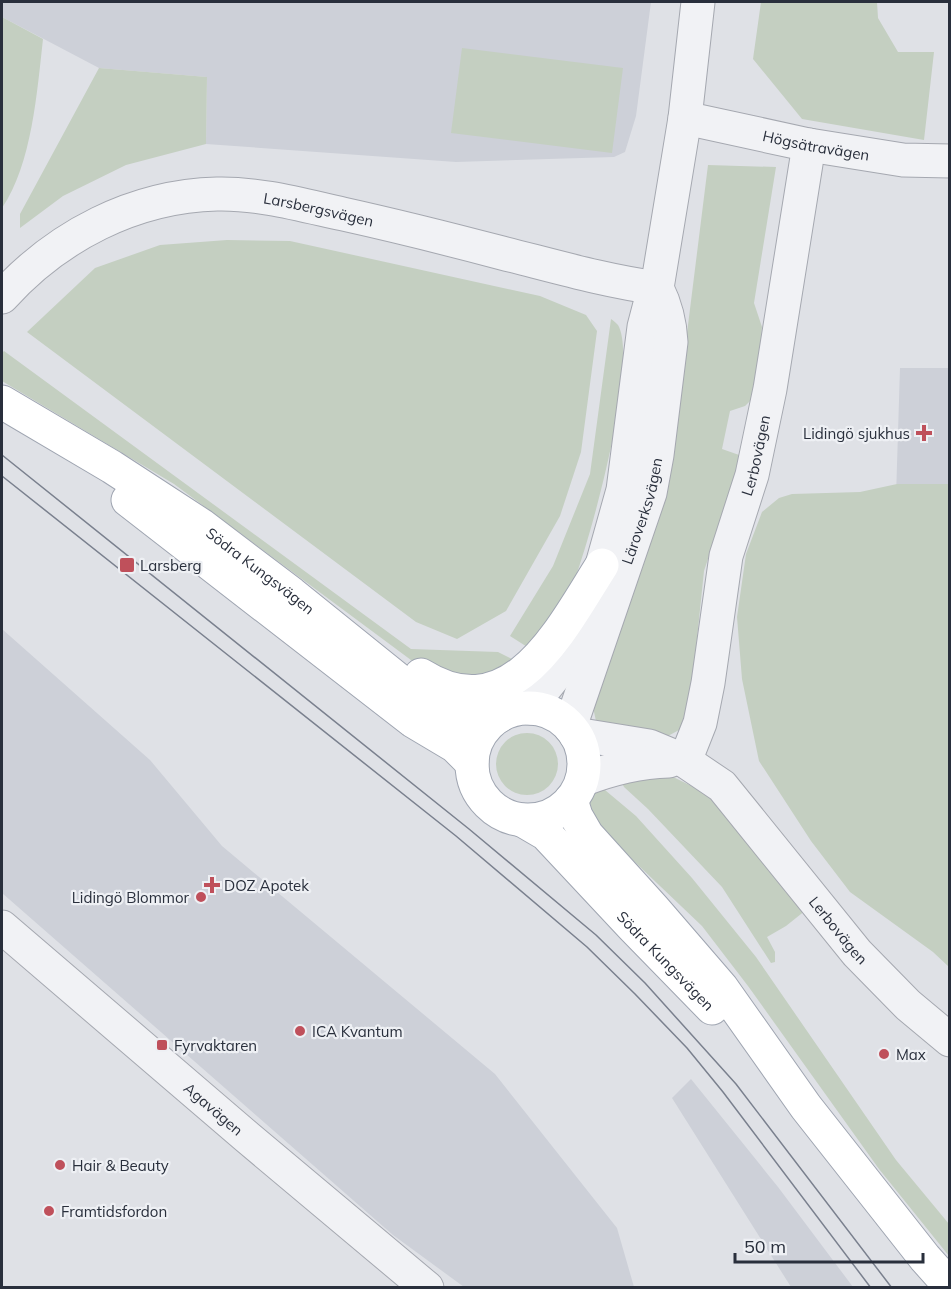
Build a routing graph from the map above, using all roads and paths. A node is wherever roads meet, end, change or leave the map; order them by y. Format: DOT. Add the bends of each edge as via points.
graph roads {
  1 [pos="698,2"];
  2 [pos="685,118"];
  3 [pos="809,146"];
  4 [pos="950,161"];
  5 [pos="657,288"];
  6 [pos="5,293"];
  7 [pos="11,408"];
  8 [pos="602,565"];
  9 [pos="292,594"];
  10 [pos="514,712"];
  11 [pos="573,731"];
  12 [pos="686,761"];
  13 [pos="472,763"];
  14 [pos="577,790"];
  15 [pos="522,820"];
  16 [pos="2,927"];
  17 [pos="950,1040"];
  18 [pos="806,1107"];
  19 [pos="427,1287"];
  20 [pos="950,1287"];
  1 -- 2 [label="street, Läroverksvägen"];
  2 -- 3 [label="street, Högsätravägen"];
  2 -- 5 [label="street, Läroverksvägen"];
  3 -- 4 [label="street, Högsätravägen" via="903,160"];
  3 -- 12 [label="street, Lerbovägen" via="770,389 752,475 726,556 708,683 700,723"];
  5 -- 6 [label="street, Larsbergsvägen" via="614,282 417,230 310,207 217,194 147,204 83,230 48,254"];
  5 -- 8 [label="street, Läroverksvägen" via="644,327 622,490"];
  5 -- 11 [label="street, Läroverksvägen" via="670,323 671,342 650,493"];
  7 -- 9 [label="main road, Södra Kungsvägen" via="201,525"];
  7 -- 13 [label="main road, Södra Kungsvägen" via="413,722 455,746"];
  8 -- 9 [label="main road" via="535,662 514,680 483,690 455,691 426,678"];
  8 -- 10 [label="street, Läroverksvägen" via="561,668"];
  9 -- 10 [label="main road, Södra Kungsvägen" via="416,694 446,711 468,717"];
  10 -- 11 [label="main road, Södra Kungsvägen" via="542,710"];
  10 -- 13 [label="main road" via="486,728 478,739"];
  11 -- 12 [label="street, Lerbovägen" via="649,746"];
  11 -- 14 [label="main road, Södra Kungsvägen" via="584,757"];
  12 -- 14 [label="street" via="646,762 609,769"];
  12 -- 17 [label="street, Lerbovägen" via="722,786 857,953 908,1005"];
  13 -- 15 [label="main road, Södra Kungsvägen" via="475,783 484,799 499,812"];
  14 -- 15 [label="main road" via="559,811 535,820"];
  14 -- 18 [label="main road, Södra Kungsvägen" via="576,816 587,836 722,988"];
  15 -- 18 [label="main road, Södra Kungsvägen" via="546,834"];
  16 -- 19 [label="street, Agavägen"];
  18 -- 20 [label="main road, Södra Kungsvägen"];
}
